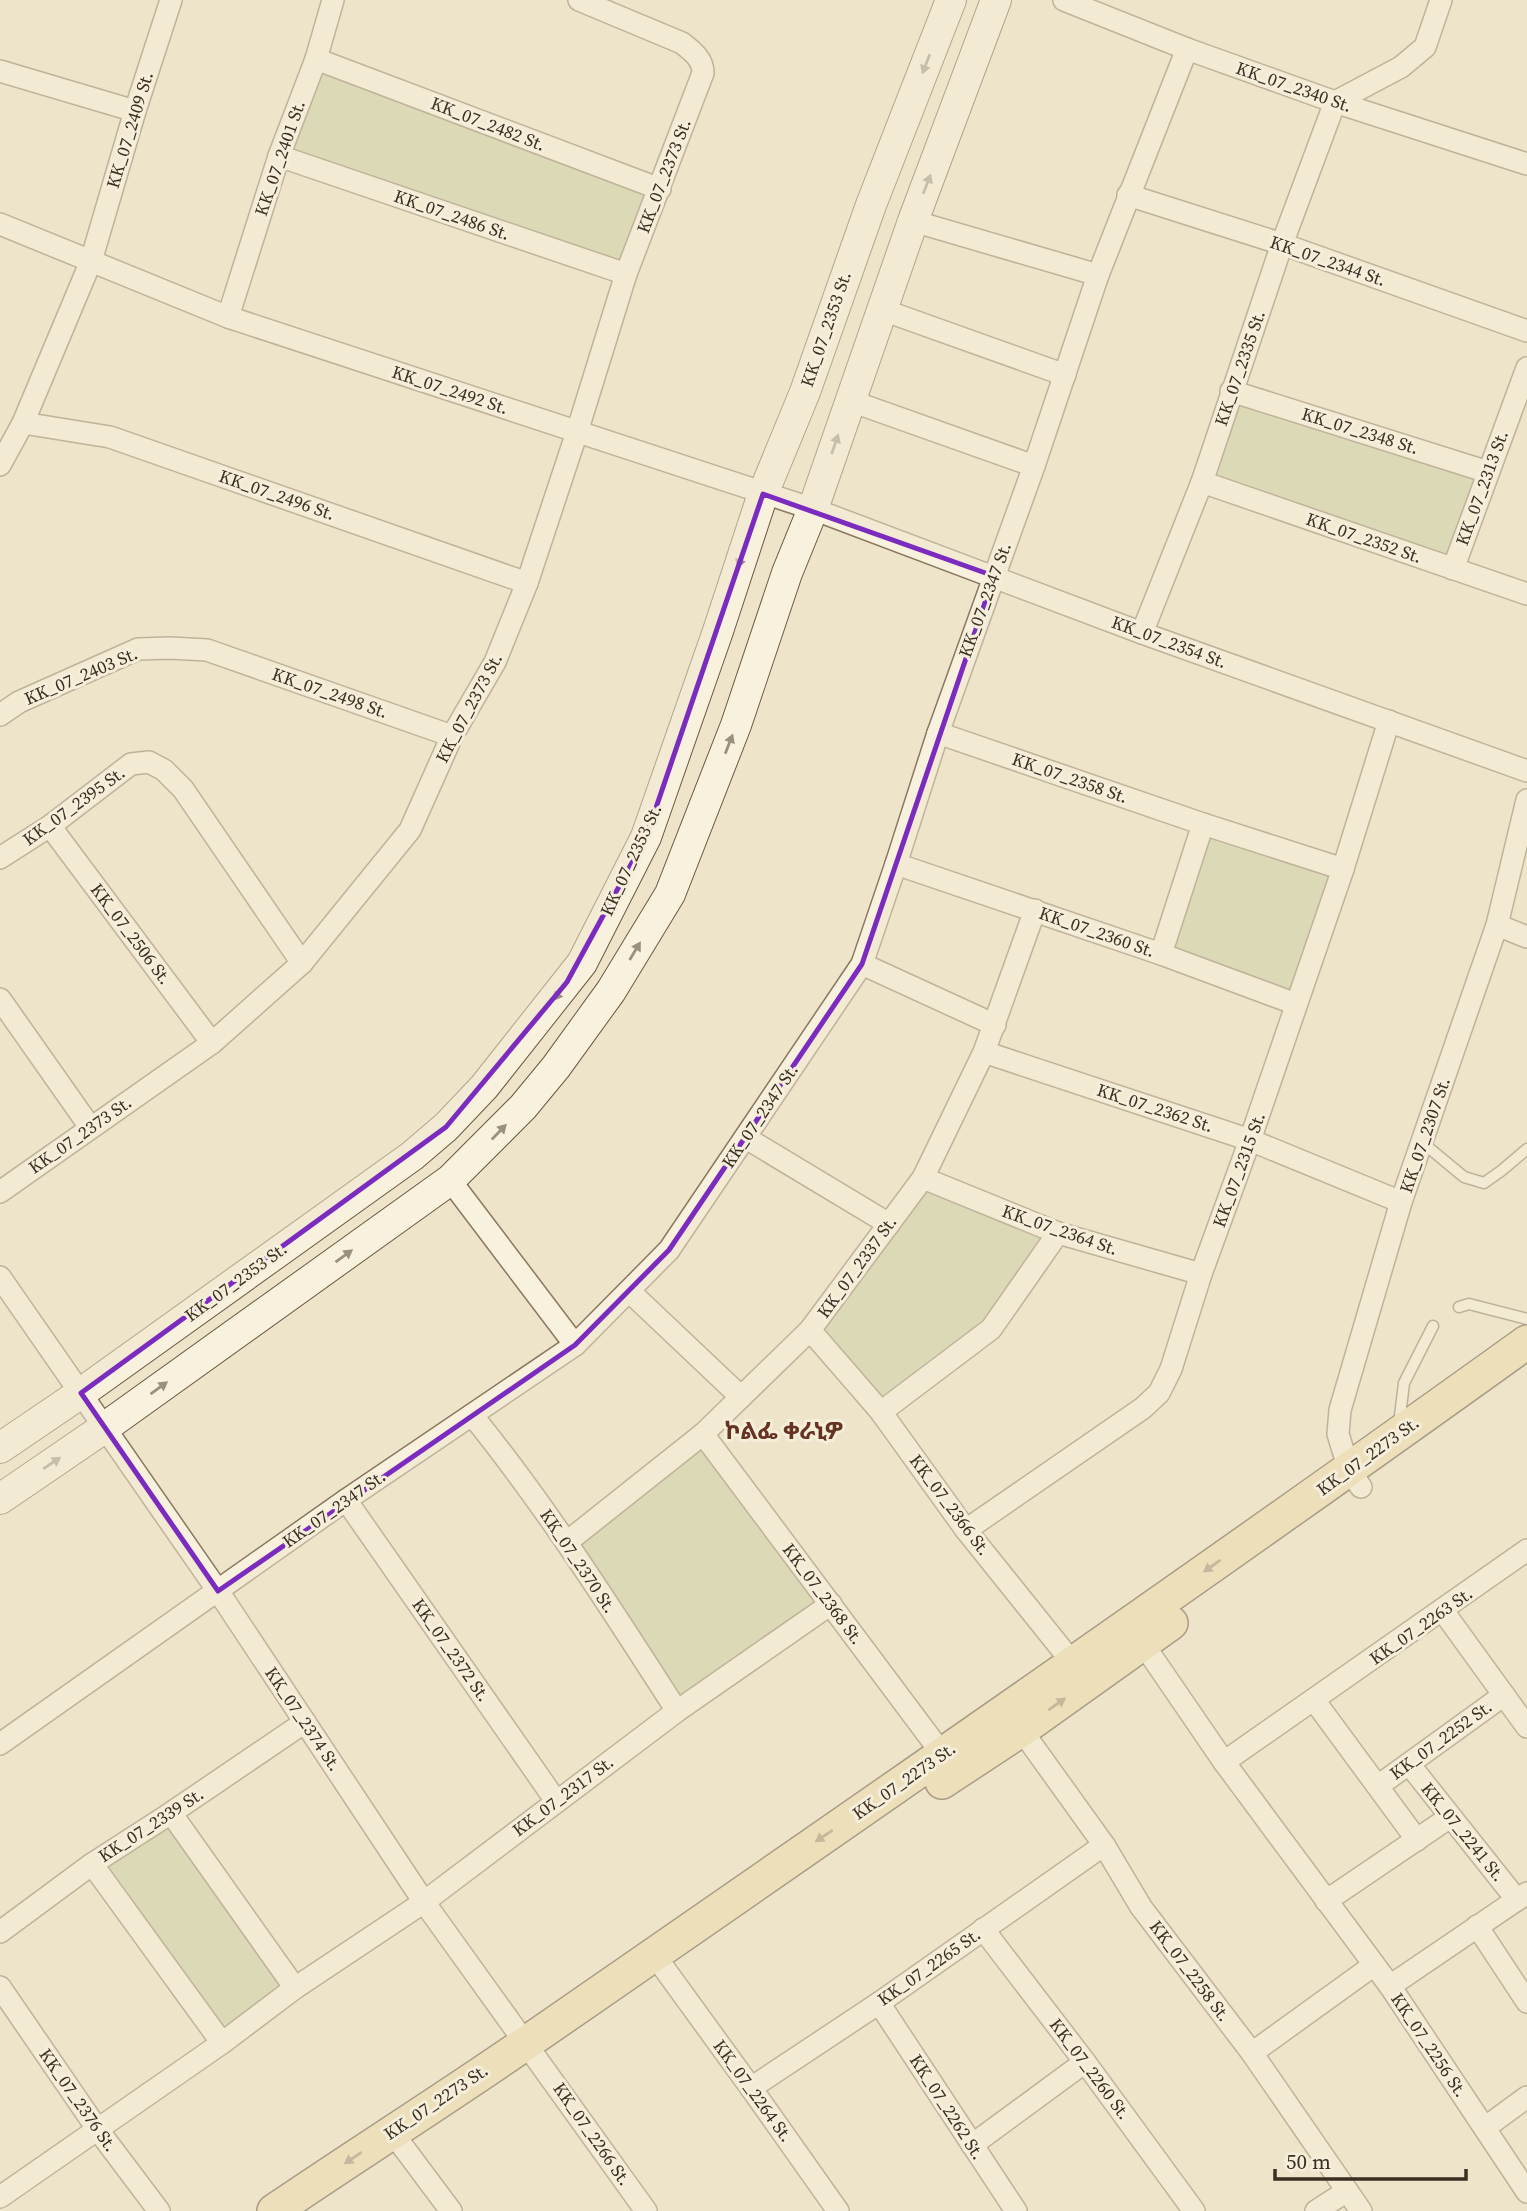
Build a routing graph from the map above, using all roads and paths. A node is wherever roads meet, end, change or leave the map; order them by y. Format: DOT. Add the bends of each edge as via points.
graph roads {
  1 [pos="171,0"];
  2 [pos="334,0"];
  3 [pos="579,0"];
  4 [pos="951,0"];
  5 [pos="996,0"];
  6 [pos="1065,0"];
  7 [pos="1441,0"];
  8 [pos="1186,49"];
  9 [pos="316,59"];
  10 [pos="0,71"];
  11 [pos="1335,102"];
  12 [pos="135,111"];
  13 [pos="279,156"];
  14 [pos="1527,164"];
  15 [pos="660,189"];
  16 [pos="1128,195"];
  17 [pos="913,221"];
  18 [pos="0,224"];
  19 [pos="1282,244"];
  20 [pos="91,261"];
  21 [pos="626,274"];
  22 [pos="1098,275"];
  23 [pos="883,310"];
  24 [pos="229,317"];
  25 [pos="1527,331"];
  26 [pos="1527,368"];
  27 [pos="1065,375"];
  28 [pos="1231,391"];
  29 [pos="851,401"];
  30 [pos="577,432"];
  31 [pos="12,433"];
  32 [pos="0,465"];
  33 [pos="1034,466"];
  34 [pos="1488,472"];
  35 [pos="1202,482"];
  36 [pos="763,494"];
  37 [pos="813,509"];
  38 [pos="1452,569"];
  39 [pos="994,576"];
  40 [pos="527,583"];
  41 [pos="1527,594"];
  42 [pos="1142,633"];
  43 [pos="207,650"];
  44 [pos="0,715"];
  45 [pos="1390,721"];
  46 [pos="938,733"];
  47 [pos="452,736"];
  48 [pos="1527,771"];
  49 [pos="1527,800"];
  50 [pos="1203,824"];
  51 [pos="50,826"];
  52 [pos="0,858"];
  53 [pos="896,864"];
  54 [pos="1343,869"];
  55 [pos="1035,910"];
  56 [pos="1497,925"];
  57 [pos="1527,937"];
  58 [pos="1161,954"];
  59 [pos="302,963"];
  60 [pos="862,964"];
  61 [pos="0,999"];
  62 [pos="1296,1004"];
  63 [pos="995,1026"];
  64 [pos="212,1043"];
  65 [pos="984,1052"];
  66 [pos="90,1127"];
  67 [pos="746,1138"];
  68 [pos="1250,1140"];
  69 [pos="1423,1143"];
  70 [pos="1527,1149"];
  71 [pos="923,1178"];
  72 [pos="450,1180"];
  73 [pos="0,1192"];
  74 [pos="1401,1202"];
  75 [pos="889,1224"];
  76 [pos="1058,1233"];
  77 [pos="1201,1274"];
  78 [pos="0,1277"];
  79 [pos="629,1291"];
  80 [pos="1459,1307"];
  81 [pos="1527,1319"];
  82 [pos="1433,1326"];
  83 [pos="810,1330"];
  84 [pos="1527,1342"];
  85 [pos="575,1345"];
  86 [pos="1527,1365"];
  87 [pos="81,1393"];
  88 [pos="741,1397"];
  89 [pos="881,1412"];
  90 [pos="472,1415"];
  91 [pos="104,1428"];
  92 [pos="703,1434"];
  93 [pos="1398,1435"];
  94 [pos="0,1448"];
  95 [pos="1355,1479"];
  96 [pos="0,1499"];
  97 [pos="346,1500"];
  98 [pos="966,1530"];
  99 [pos="567,1542"];
  100 [pos="1527,1550"];
  101 [pos="218,1591"];
  102 [pos="831,1604"];
  103 [pos="1443,1611"];
  104 [pos="1136,1634"];
  105 [pos="1080,1673"];
  106 [pos="1504,1695"];
  107 [pos="1314,1700"];
  108 [pos="677,1711"];
  109 [pos="1014,1719"];
  110 [pos="304,1721"];
  111 [pos="1527,1727"];
  112 [pos="0,1744"];
  113 [pos="1224,1762"];
  114 [pos="950,1763"];
  115 [pos="1409,1765"];
  116 [pos="1378,1786"];
  117 [pos="556,1801"];
  118 [pos="171,1813"];
  119 [pos="1450,1817"];
  120 [pos="1417,1840"];
  121 [pos="1104,1845"];
  122 [pos="92,1864"];
  123 [pos="1522,1896"];
  124 [pos="1326,1901"];
  125 [pos="424,1902"];
  126 [pos="1477,1926"];
  127 [pos="983,1929"];
  128 [pos="0,1932"];
  129 [pos="660,1962"];
  130 [pos="1374,1965"];
  131 [pos="1390,1986"];
  132 [pos="0,1987"];
  133 [pos="295,1988"];
  134 [pos="1527,2002"];
  135 [pos="879,2003"];
  136 [pos="222,2043"];
  137 [pos="532,2050"];
  138 [pos="1252,2053"];
  139 [pos="1086,2062"];
  140 [pos="751,2088"];
  141 [pos="1527,2097"];
  142 [pos="1486,2127"];
  143 [pos="99,2130"];
  144 [pos="398,2141"];
  145 [pos="972,2145"];
  146 [pos="1347,2191"];
  147 [pos="1527,2192"];
  148 [pos="0,2197"];
  149 [pos="159,2211"];
  150 [pos="274,2211"];
  151 [pos="312,2211"];
  152 [pos="451,2211"];
  153 [pos="646,2211"];
  154 [pos="838,2211"];
  155 [pos="1016,2211"];
  156 [pos="1194,2211"];
  157 [pos="1316,2211"];
  158 [pos="1361,2211"];
  1 -- 12 [label="street, KK_07_2409 St."];
  2 -- 9 [label="street, KK_07_2401 St."];
  3 -- 15 [label="street, KK_07_2373 St." via="682,43 703,64"];
  4 -- 36 [label="street, KK_07_2353 St., one-way"];
  17 -- 5 [label="street, one-way"];
  6 -- 8 [label="street, KK_07_2340 St."];
  7 -- 11 [label="street" via="1425,47 1401,67"];
  8 -- 11 [label="street, KK_07_2340 St."];
  8 -- 16 [label="street, KK_07_2347 St."];
  9 -- 13 [label="street, KK_07_2401 St."];
  9 -- 15 [label="street, KK_07_2482 St."];
  10 -- 12 [label="street"];
  11 -- 14 [label="street, KK_07_2340 St."];
  11 -- 19 [label="street, KK_07_2335 St."];
  12 -- 20 [label="street, KK_07_2409 St."];
  13 -- 21 [label="street, KK_07_2486 St."];
  13 -- 24 [label="street, KK_07_2401 St."];
  15 -- 21 [label="street, KK_07_2373 St."];
  16 -- 19 [label="street, KK_07_2344 St."];
  16 -- 22 [label="street, KK_07_2347 St."];
  17 -- 22 [label="street"];
  17 -- 23 [label="street"];
  18 -- 20 [label="street, KK_07_2492 St."];
  19 -- 25 [label="street, KK_07_2344 St."];
  19 -- 28 [label="street, KK_07_2335 St."];
  20 -- 24 [label="street, KK_07_2492 St."];
  20 -- 31 [label="street, KK_07_2409 St."];
  21 -- 30 [label="street, KK_07_2373 St."];
  22 -- 27 [label="street, KK_07_2347 St."];
  23 -- 27 [label="street"];
  23 -- 29 [label="street"];
  24 -- 30 [label="street, KK_07_2492 St."];
  26 -- 34 [label="street, KK_07_2313 St."];
  27 -- 33 [label="street, KK_07_2347 St."];
  28 -- 34 [label="street, KK_07_2348 St."];
  28 -- 35 [label="street, KK_07_2335 St."];
  29 -- 33 [label="street"];
  37 -- 29 [label="street, one-way"];
  30 -- 36 [label="street, KK_07_2492 St."];
  30 -- 40 [label="street, KK_07_2373 St."];
  31 -- 32 [label="street"];
  31 -- 40 [label="street, KK_07_2496 St." via="110,437"];
  33 -- 39 [label="street, KK_07_2347 St."];
  34 -- 38 [label="street, KK_07_2313 St."];
  35 -- 38 [label="street, KK_07_2352 St."];
  35 -- 42 [label="street, KK_07_2335 St."];
  36 -- 37 [label="street, KK_07_2492 St."];
  36 -- 87 [label="street, KK_07_2353 St., one-way" via="646,837 582,963 484,1087 446,1127"];
  37 -- 39 [label="street, KK_07_2354 St."];
  72 -- 37 [label="street, one-way" via="556,1067 611,991 670,894"];
  38 -- 41 [label="street, KK_07_2352 St."];
  39 -- 42 [label="street, KK_07_2354 St."];
  39 -- 46 [label="street, KK_07_2347 St."];
  40 -- 47 [label="street, KK_07_2373 St." via="495,662"];
  42 -- 45 [label="street, KK_07_2354 St."];
  43 -- 44 [label="street, KK_07_2403 St." via="138,649 19,702"];
  43 -- 47 [label="street, KK_07_2498 St."];
  45 -- 48 [label="street, KK_07_2354 St."];
  45 -- 54 [label="street, KK_07_2315 St."];
  46 -- 50 [label="street, KK_07_2358 St."];
  46 -- 53 [label="street, KK_07_2347 St."];
  47 -- 59 [label="street, KK_07_2373 St." via="410,830"];
  49 -- 56 [label="street, KK_07_2307 St."];
  50 -- 54 [label="street, KK_07_2358 St."];
  50 -- 58 [label="street"];
  51 -- 52 [label="street, KK_07_2395 St."];
  51 -- 59 [label="street, KK_07_2395 St." via="131,764 149,762 164,770 183,789"];
  51 -- 64 [label="street, KK_07_2506 St."];
  53 -- 55 [label="street, KK_07_2360 St."];
  53 -- 60 [label="street, KK_07_2347 St."];
  54 -- 62 [label="street, KK_07_2315 St."];
  55 -- 58 [label="street, KK_07_2360 St."];
  55 -- 63 [label="street, KK_07_2337 St."];
  56 -- 57 [label="street"];
  56 -- 69 [label="street, KK_07_2307 St."];
  58 -- 62 [label="street, KK_07_2360 St."];
  59 -- 64 [label="street, KK_07_2373 St."];
  60 -- 63 [label="street"];
  60 -- 67 [label="street, KK_07_2347 St."];
  61 -- 66 [label="street"];
  62 -- 68 [label="street, KK_07_2315 St."];
  63 -- 65 [label="street, KK_07_2337 St."];
  64 -- 66 [label="street, KK_07_2373 St."];
  65 -- 68 [label="street, KK_07_2362 St."];
  65 -- 71 [label="street, KK_07_2337 St."];
  66 -- 73 [label="street, KK_07_2373 St."];
  67 -- 75 [label="street"];
  67 -- 79 [label="street, KK_07_2347 St." via="669,1250"];
  68 -- 74 [label="street, KK_07_2362 St."];
  68 -- 77 [label="street, KK_07_2315 St."];
  69 -- 70 [label="lane" via="1464,1177 1483,1183"];
  69 -- 74 [label="street, KK_07_2307 St."];
  71 -- 75 [label="street, KK_07_2337 St."];
  71 -- 76 [label="street, KK_07_2364 St."];
  72 -- 85 [label="street"];
  91 -- 72 [label="street, one-way"];
  74 -- 95 [label="street, KK_07_2307 St." via="1340,1410 1338,1434"];
  75 -- 83 [label="street, KK_07_2337 St."];
  76 -- 77 [label="street, KK_07_2364 St."];
  76 -- 89 [label="street" via="991,1329"];
  77 -- 98 [label="street, KK_07_2315 St." via="1159,1393 1143,1409"];
  78 -- 87 [label="street, KK_07_2374 St."];
  79 -- 85 [label="street, KK_07_2347 St."];
  79 -- 88 [label="street"];
  80 -- 81 [label="lane" via="1469,1304"];
  82 -- 93 [label="lane" via="1404,1383"];
  83 -- 88 [label="street, KK_07_2337 St."];
  83 -- 89 [label="street, KK_07_2366 St."];
  84 -- 93 [label="main road, KK_07_2273 St."];
  85 -- 90 [label="street, KK_07_2347 St."];
  86 -- 95 [label="main road, KK_07_2273 St."];
  87 -- 91 [label="street, KK_07_2374 St."];
  87 -- 94 [label="street, KK_07_2353 St."];
  88 -- 92 [label="street, KK_07_2337 St."];
  89 -- 98 [label="street, KK_07_2366 St."];
  90 -- 97 [label="street, KK_07_2347 St."];
  90 -- 99 [label="street, KK_07_2370 St."];
  96 -- 91 [label="street, one-way"];
  91 -- 101 [label="street, KK_07_2374 St."];
  92 -- 99 [label="street, KK_07_2337 St."];
  92 -- 102 [label="street, KK_07_2368 St."];
  93 -- 95 [label="main road, KK_07_2273 St."];
  95 -- 104 [label="main road, KK_07_2273 St."];
  97 -- 101 [label="street, KK_07_2347 St."];
  97 -- 117 [label="street, KK_07_2372 St."];
  98 -- 105 [label="street, KK_07_2366 St."];
  99 -- 108 [label="street, KK_07_2370 St."];
  100 -- 103 [label="street, KK_07_2263 St."];
  101 -- 110 [label="street, KK_07_2374 St."];
  101 -- 112 [label="street, KK_07_2347 St."];
  102 -- 108 [label="street, KK_07_2317 St."];
  102 -- 114 [label="street, KK_07_2368 St."];
  103 -- 106 [label="street, KK_07_2252 St."];
  103 -- 107 [label="street, KK_07_2263 St."];
  104 -- 105 [label="main road, KK_07_2273 St."];
  104 -- 113 [label="street, KK_07_2256 St."];
  105 -- 109 [label="main road, KK_07_2273 St."];
  106 -- 111 [label="street, KK_07_2252 St."];
  106 -- 115 [label="street, KK_07_2252 St."];
  107 -- 113 [label="street, KK_07_2263 St."];
  107 -- 116 [label="street"];
  108 -- 117 [label="street, KK_07_2317 St."];
  109 -- 114 [label="main road, KK_07_2273 St."];
  109 -- 121 [label="street, KK_07_2258 St."];
  110 -- 118 [label="street, KK_07_2339 St."];
  110 -- 125 [label="street, KK_07_2374 St."];
  113 -- 124 [label="street, KK_07_2256 St."];
  114 -- 129 [label="main road, KK_07_2273 St."];
  115 -- 116 [label="street, KK_07_2252 St."];
  115 -- 119 [label="street, KK_07_2241 St."];
  116 -- 120 [label="street"];
  117 -- 125 [label="street, KK_07_2317 St."];
  118 -- 122 [label="street, KK_07_2339 St."];
  118 -- 133 [label="street"];
  119 -- 120 [label="street"];
  119 -- 123 [label="street, KK_07_2241 St."];
  120 -- 124 [label="street"];
  121 -- 127 [label="street, KK_07_2265 St."];
  121 -- 138 [label="street, KK_07_2258 St." via="1141,1907"];
  122 -- 128 [label="street, KK_07_2339 St."];
  122 -- 136 [label="street"];
  123 -- 126 [label="street, KK_07_2241 St."];
  124 -- 130 [label="street, KK_07_2256 St."];
  125 -- 133 [label="street, KK_07_2317 St."];
  125 -- 137 [label="street, KK_07_2374 St."];
  126 -- 131 [label="street, KK_07_2241 St."];
  126 -- 134 [label="street"];
  127 -- 135 [label="street, KK_07_2265 St."];
  127 -- 139 [label="street, KK_07_2260 St."];
  129 -- 137 [label="main road, KK_07_2273 St."];
  129 -- 140 [label="street, KK_07_2264 St."];
  130 -- 131 [label="street, KK_07_2256 St."];
  130 -- 138 [label="street"];
  131 -- 142 [label="street, KK_07_2256 St."];
  132 -- 143 [label="street, KK_07_2376 St."];
  133 -- 136 [label="street, KK_07_2317 St."];
  135 -- 140 [label="street, KK_07_2265 St."];
  135 -- 145 [label="street, KK_07_2262 St."];
  136 -- 143 [label="street, KK_07_2317 St."];
  137 -- 144 [label="main road, KK_07_2273 St."];
  137 -- 153 [label="street, KK_07_2266 St."];
  138 -- 146 [label="street, KK_07_2258 St."];
  139 -- 145 [label="street"];
  139 -- 156 [label="street, KK_07_2260 St."];
  140 -- 154 [label="street, KK_07_2264 St."];
  141 -- 142 [label="street"];
  142 -- 147 [label="street, KK_07_2256 St."];
  143 -- 148 [label="street, KK_07_2317 St."];
  143 -- 149 [label="street, KK_07_2376 St."];
  144 -- 150 [label="main road, KK_07_2273 St., one-way"];
  144 -- 151 [label="main road, KK_07_2273 St."];
  144 -- 152 [label="street"];
  145 -- 155 [label="street, KK_07_2262 St."];
  146 -- 157 [label="street"];
  146 -- 158 [label="street, KK_07_2258 St."];
}
